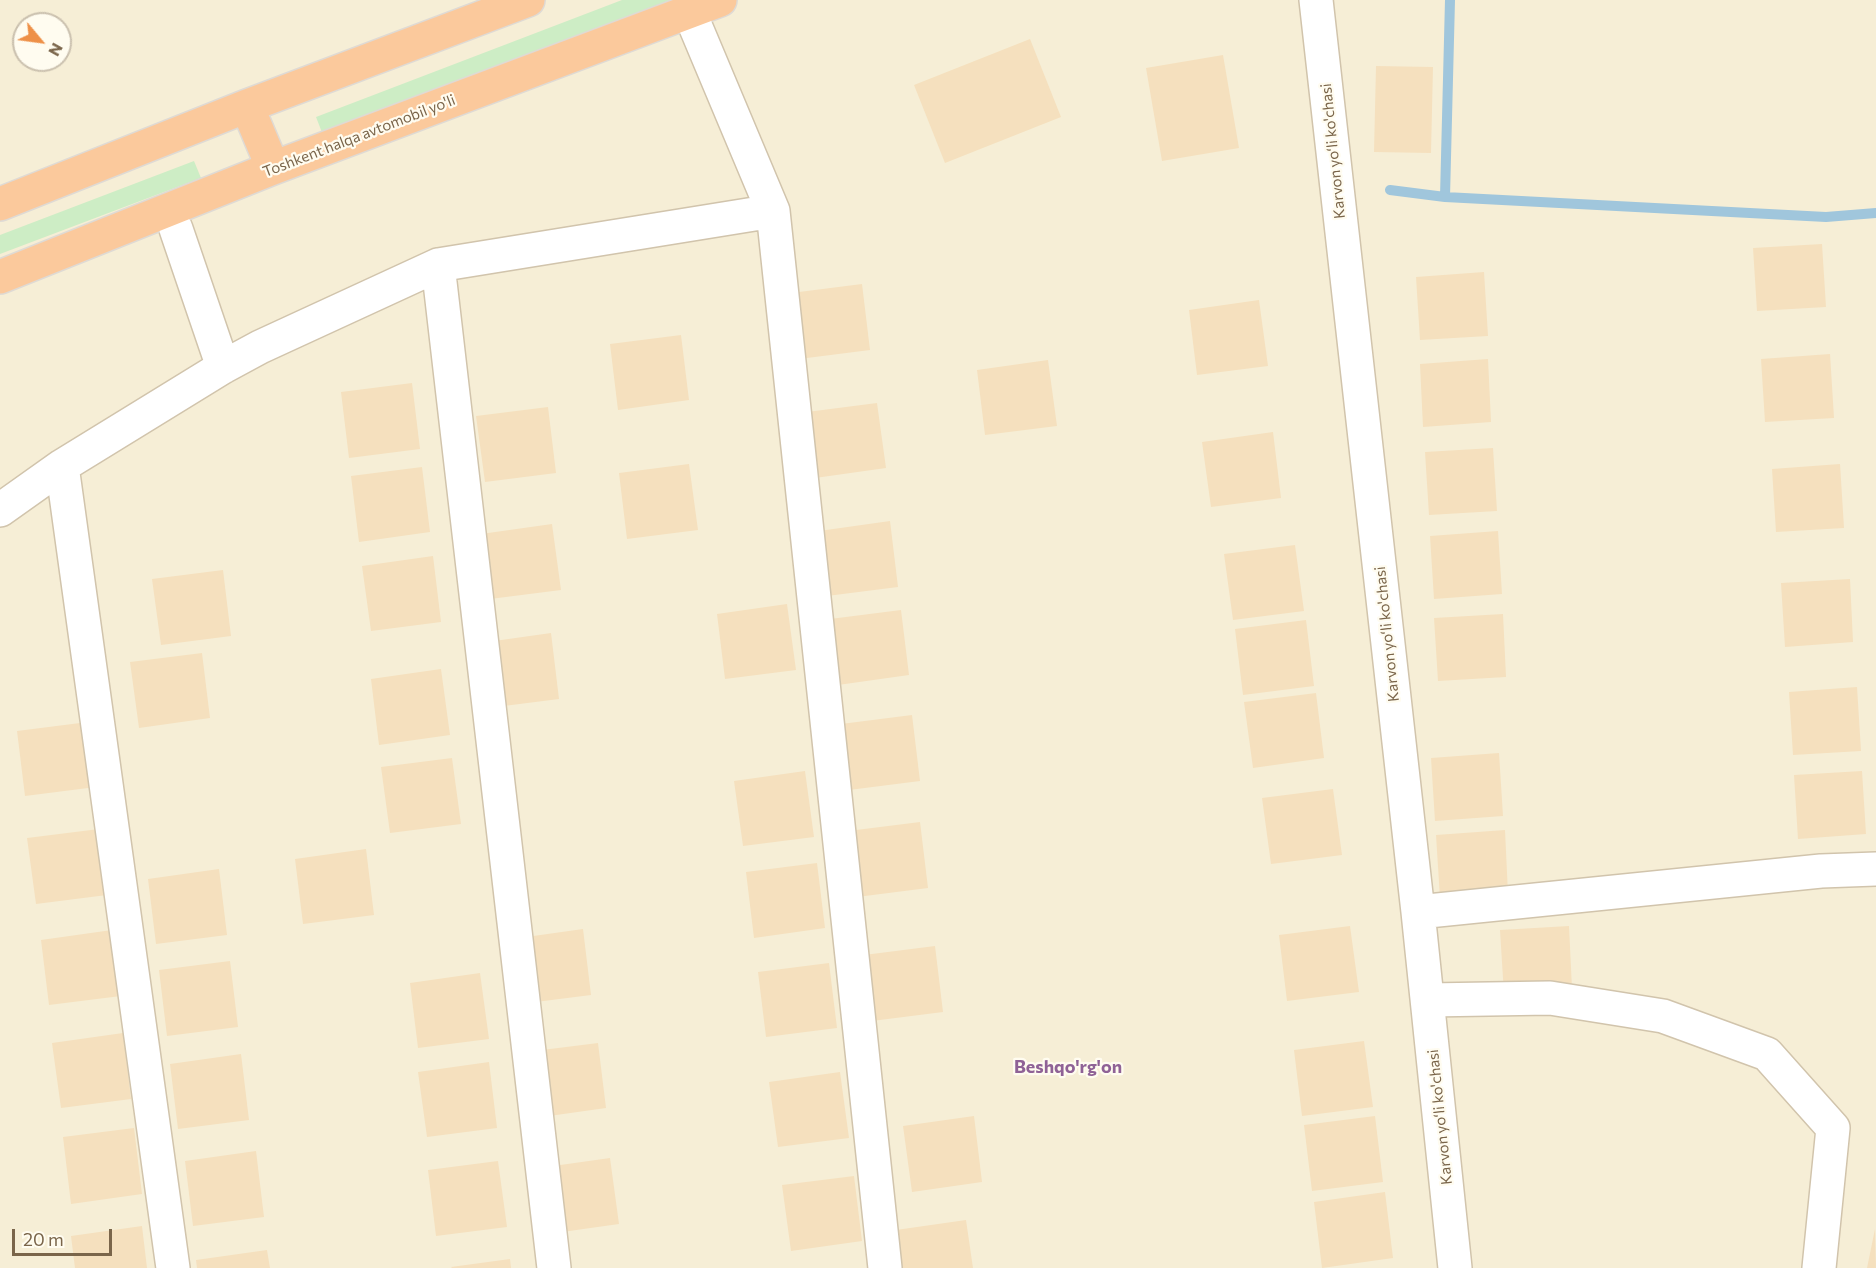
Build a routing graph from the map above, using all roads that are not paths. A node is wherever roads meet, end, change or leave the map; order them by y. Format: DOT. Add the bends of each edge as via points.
graph roads {
  1 [pos="528,0"];
  2 [pos="720,0"];
  3 [pos="1316,0"];
  4 [pos="689,11"];
  5 [pos="247,106"];
  6 [pos="273,168"];
  7 [pos="0,204"];
  8 [pos="773,211"];
  9 [pos="176,229"];
  10 [pos="438,266"];
  11 [pos="0,277"];
  12 [pos="223,367"];
  13 [pos="62,466"];
  14 [pos="0,510"];
  15 [pos="1876,869"];
  16 [pos="1418,912"];
  17 [pos="1428,1000"];
  18 [pos="173,1268"];
  19 [pos="554,1268"];
  20 [pos="885,1268"];
  21 [pos="1455,1268"];
  22 [pos="1819,1268"];
  1 -- 5 [label="highway"];
  2 -- 4 [label="highway, Toshkent halqa avtomobil yo'li"];
  3 -- 16 [label="street, Karvon yo‘li ko'chasi"];
  4 -- 6 [label="highway, Toshkent halqa avtomobil yo'li"];
  4 -- 8 [label="street"];
  5 -- 6 [label="highway"];
  5 -- 7 [label="highway"];
  6 -- 11 [label="highway, Toshkent halqa avtomobil yo'li"];
  8 -- 10 [label="street"];
  8 -- 20 [label="street"];
  9 -- 12 [label="street"];
  10 -- 12 [label="street"];
  10 -- 19 [label="street"];
  12 -- 13 [label="street"];
  13 -- 14 [label="street"];
  13 -- 18 [label="street"];
  15 -- 16 [label="street" via="1821,871"];
  16 -- 17 [label="street, Karvon yo‘li ko'chasi"];
  17 -- 21 [label="street, Karvon yo‘li ko'chasi"];
  17 -- 22 [label="street" via="1550,999 1663,1016 1767,1054 1833,1128"];
}
